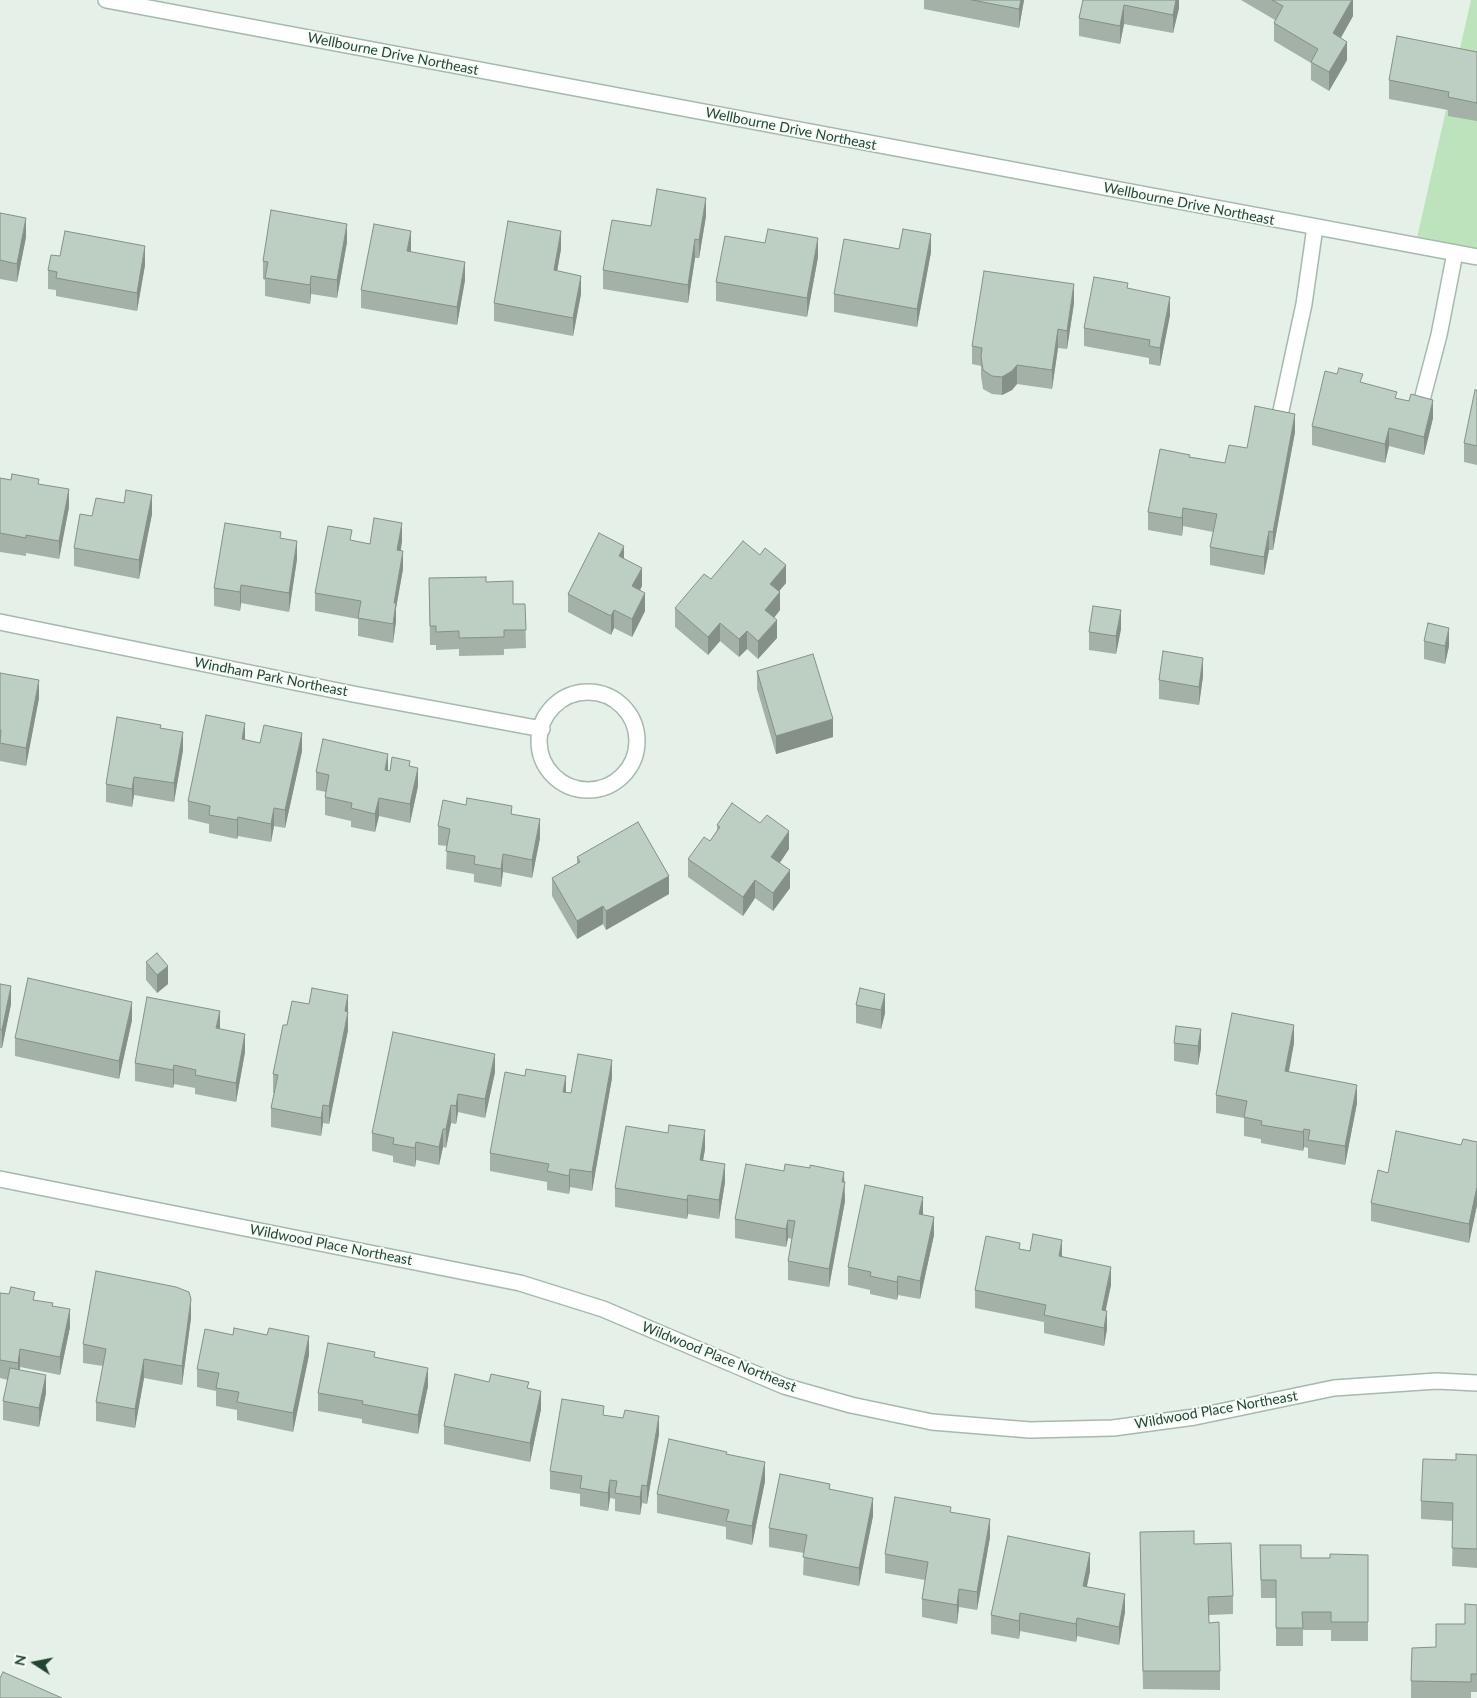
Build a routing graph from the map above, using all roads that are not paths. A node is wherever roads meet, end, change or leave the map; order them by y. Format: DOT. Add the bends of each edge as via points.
graph roads {
  1 [pos="106,0"];
  2 [pos="1315,227"];
  3 [pos="1454,253"];
  4 [pos="1477,258"];
  5 [pos="1423,396"];
  6 [pos="1279,420"];
  7 [pos="0,622"];
  8 [pos="542,730"];
  9 [pos="0,1178"];
  10 [pos="1477,1384"];
  1 -- 2 [label="street, Wellbourne Drive Northeast"];
  2 -- 3 [label="street, Wellbourne Drive Northeast"];
  2 -- 6 [label="street" via="1304,304"];
  3 -- 4 [label="street, Wellbourne Drive Northeast"];
  3 -- 5 [label="street" via="1439,335"];
  7 -- 8 [label="street, Windham Park Northeast"];
  8 -- 8 [label="street" via="538,740 542,760 554,777 579,790 596,790 613,783 630,766 637,744 632,720 622,706 606,695 588,692 560,700 548,712"];
  9 -- 10 [label="street, Wildwood Place Northeast" via="520,1282 603,1309 784,1386 851,1406 932,1422 1030,1430 1113,1428 1195,1417 1334,1388 1437,1381"];
}
